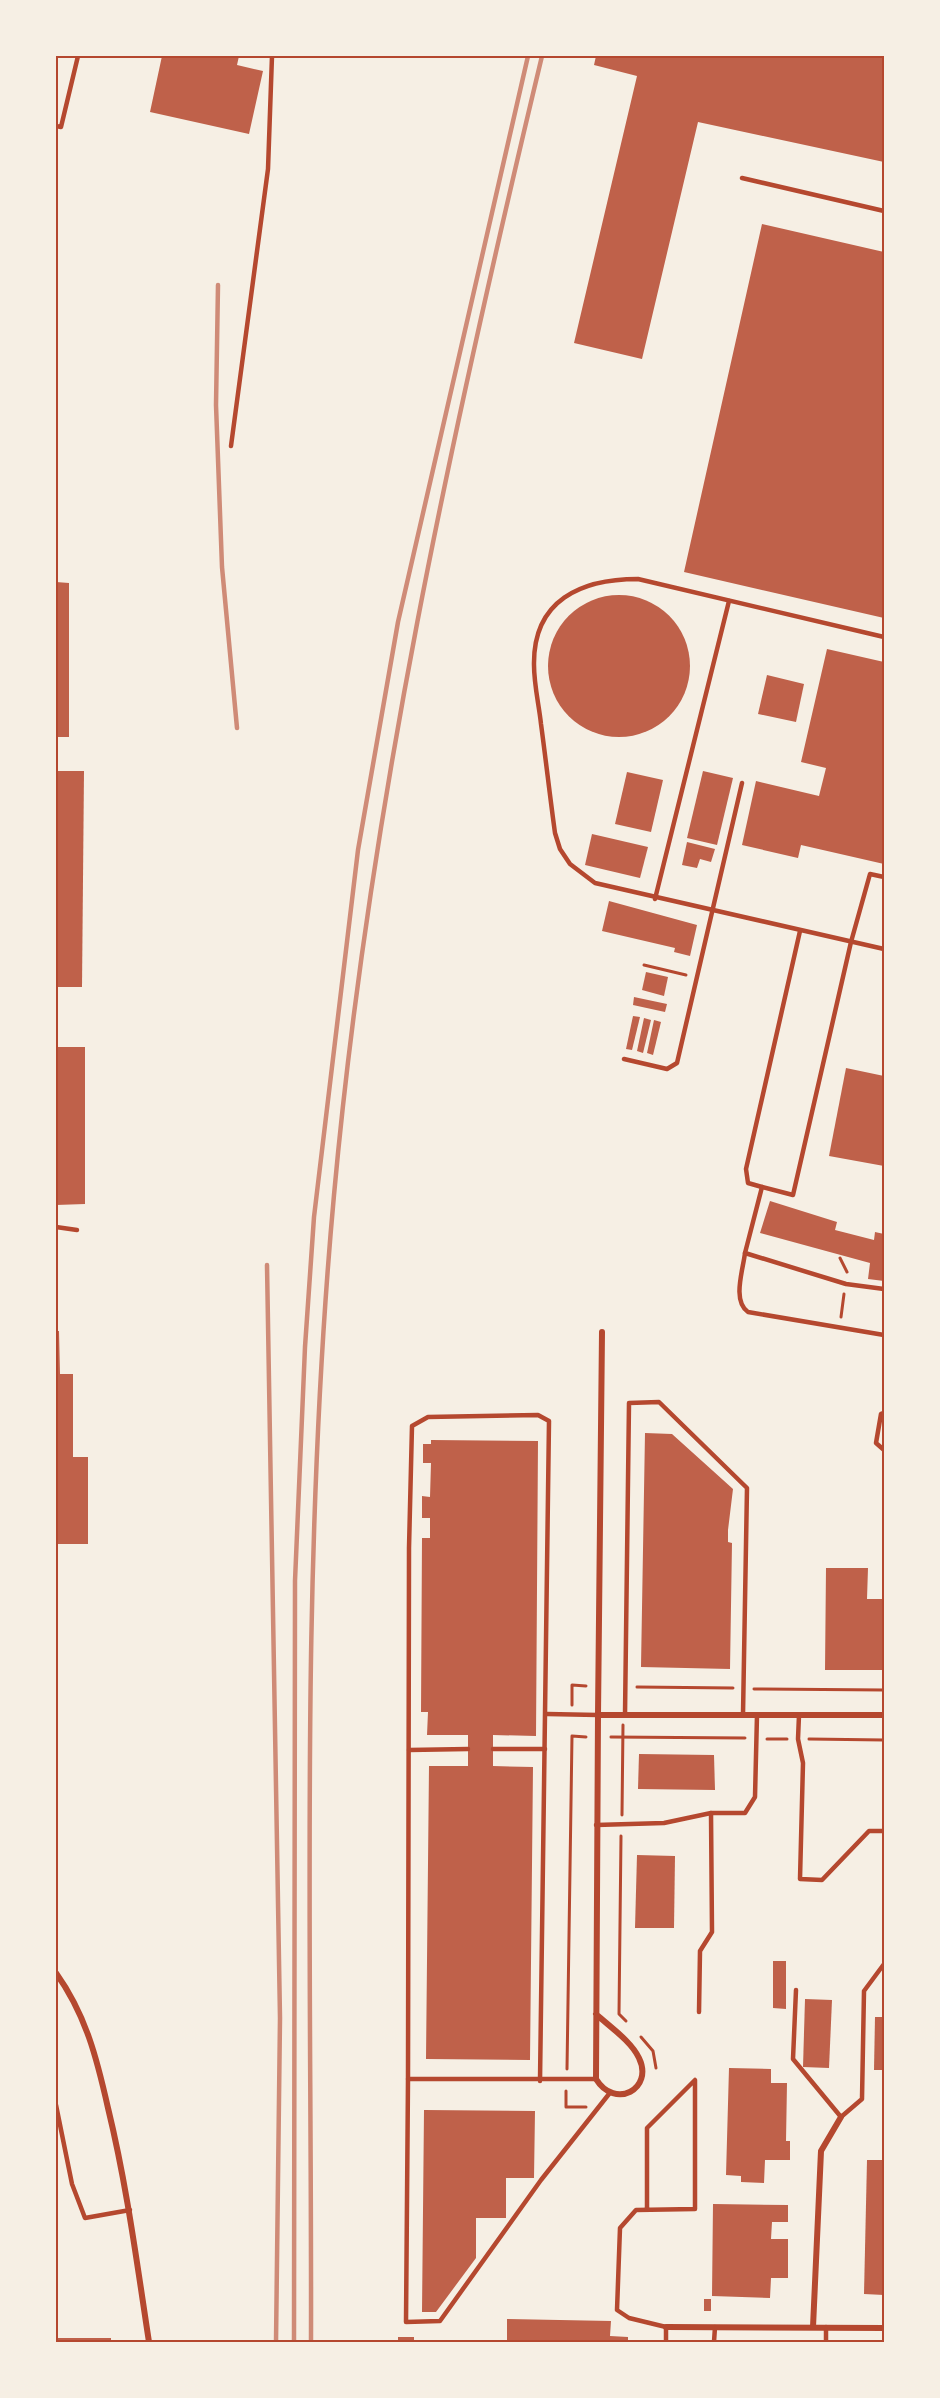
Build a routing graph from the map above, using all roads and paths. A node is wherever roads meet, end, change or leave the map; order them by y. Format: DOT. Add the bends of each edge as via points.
graph roads {
  1 [pos="78,56"];
  2 [pos="272,56"];
  3 [pos="56,126"];
  4 [pos="742,178"];
  5 [pos="885,211"];
  6 [pos="231,446"];
  7 [pos="729,601"];
  8 [pos="885,637"];
  9 [pos="742,783"];
  10 [pos="885,877"];
  11 [pos="656,898"];
  12 [pos="712,911"];
  13 [pos="800,931"];
  14 [pos="851,942"];
  15 [pos="885,949"];
  16 [pos="644,965"];
  17 [pos="697,977"];
  18 [pos="624,1059"];
  19 [pos="762,1187"];
  20 [pos="56,1227"];
  21 [pos="77,1230"];
  22 [pos="745,1253"];
  23 [pos="885,1289"];
  24 [pos="602,1332"];
  25 [pos="885,1335"];
  26 [pos="885,1413"];
  27 [pos="885,1450"];
  28 [pos="598,1686"];
  29 [pos="625,1686"];
  30 [pos="743,1689"];
  31 [pos="885,1690"];
  32 [pos="547,1714"];
  33 [pos="624,1714"];
  34 [pos="572,1715"];
  35 [pos="598,1715"];
  36 [pos="743,1715"];
  37 [pos="757,1715"];
  38 [pos="799,1715"];
  39 [pos="885,1715"];
  40 [pos="572,1736"];
  41 [pos="597,1737"];
  42 [pos="623,1737"];
  43 [pos="757,1738"];
  44 [pos="798,1739"];
  45 [pos="885,1740"];
  46 [pos="468,1749"];
  47 [pos="493,1749"];
  48 [pos="545,1749"];
  49 [pos="409,1750"];
  50 [pos="711,1813"];
  51 [pos="621,1825"];
  52 [pos="596,1826"];
  53 [pos="885,1831"];
  54 [pos="885,1964"];
  55 [pos="56,1974"];
  56 [pos="796,1990"];
  57 [pos="699,2012"];
  58 [pos="596,2014"];
  59 [pos="627,2022"];
  60 [pos="635,2031"];
  61 [pos="656,2070"];
  62 [pos="408,2079"];
  63 [pos="596,2079"];
  64 [pos="567,2080"];
  65 [pos="540,2081"];
  66 [pos="609,2094"];
  67 [pos="56,2105"];
  68 [pos="599,2108"];
  69 [pos="841,2117"];
  70 [pos="129,2210"];
  71 [pos="647,2210"];
  72 [pos="666,2327"];
  73 [pos="715,2327"];
  74 [pos="813,2327"];
  75 [pos="826,2327"];
  76 [pos="885,2328"];
  77 [pos="149,2343"];
  78 [pos="666,2343"];
  79 [pos="714,2343"];
  80 [pos="826,2343"];
  1 -- 3 [label="lane" via="61,127"];
  2 -- 6 [label="lane" via="268,168"];
  4 -- 5 [label="lane"];
  7 -- 8 [label="lane"];
  7 -- 11 [label="lane"];
  7 -- 11 [label="lane" via="638,579 609,579 585,585 565,596 540,627 535,647 534,665 560,849 570,864 595,883"];
  9 -- 12 [label="lane"];
  10 -- 14 [label="lane" via="870,874"];
  11 -- 12 [label="lane"];
  12 -- 13 [label="lane"];
  12 -- 17 [label="lane"];
  13 -- 14 [label="lane"];
  13 -- 19 [label="lane" via="746,1169 748,1183"];
  14 -- 15 [label="lane"];
  14 -- 19 [label="lane" via="793,1195"];
  16 -- 17 [label="path"];
  17 -- 18 [label="lane" via="677,1063 666,1069"];
  19 -- 22 [label="lane"];
  20 -- 21 [label="lane"];
  22 -- 23 [label="lane" via="846,1284"];
  22 -- 25 [label="lane" via="739,1297 748,1312"];
  24 -- 28 [label="street"];
  26 -- 27 [label="lane" via="881,1414 876,1443"];
  28 -- 34 [label="path" via="572,1685"];
  28 -- 35 [label="street"];
  29 -- 30 [label="path"];
  29 -- 30 [label="lane" via="629,1403 659,1402 747,1488"];
  29 -- 33 [label="lane"];
  30 -- 31 [label="path"];
  30 -- 36 [label="lane"];
  32 -- 34 [label="lane"];
  32 -- 48 [label="lane"];
  32 -- 49 [label="lane" via="549,1421 538,1415 428,1417 412,1426"];
  33 -- 35 [label="street"];
  33 -- 36 [label="street"];
  33 -- 42 [label="path"];
  34 -- 35 [label="lane"];
  34 -- 40 [label="path"];
  35 -- 41 [label="street"];
  36 -- 37 [label="street"];
  37 -- 38 [label="street"];
  37 -- 43 [label="lane"];
  38 -- 39 [label="street"];
  38 -- 44 [label="lane"];
  40 -- 41 [label="path"];
  40 -- 64 [label="path"];
  41 -- 42 [label="path"];
  41 -- 52 [label="street"];
  42 -- 43 [label="path"];
  42 -- 51 [label="path"];
  43 -- 44 [label="path"];
  43 -- 50 [label="lane" via="755,1797 745,1813"];
  44 -- 45 [label="path"];
  44 -- 53 [label="lane" via="803,1763 800,1879 822,1880 870,1831"];
  46 -- 49 [label="lane"];
  47 -- 48 [label="lane"];
  48 -- 65 [label="lane"];
  49 -- 62 [label="lane"];
  50 -- 51 [label="lane" via="664,1823"];
  50 -- 57 [label="lane" via="712,1932 700,1951"];
  51 -- 52 [label="lane"];
  51 -- 59 [label="path" via="618,2014"];
  52 -- 58 [label="street"];
  54 -- 69 [label="lane" via="864,1991 862,2099"];
  55 -- 70 [label="street" via="72,1996 93,2043 124,2171"];
  56 -- 69 [label="lane" via="793,2060"];
  58 -- 63 [label="street"];
  58 -- 66 [label="street" via="631,2046 643,2070 640,2084 632,2091"];
  60 -- 61 [label="path" via="653,2051"];
  62 -- 65 [label="lane"];
  62 -- 68 [label="lane" via="406,2322 440,2321 541,2180"];
  63 -- 64 [label="lane"];
  63 -- 66 [label="street"];
  64 -- 65 [label="lane"];
  64 -- 68 [label="path" via="566,2107"];
  66 -- 68 [label="lane"];
  67 -- 70 [label="lane" via="72,2184 85,2218"];
  69 -- 74 [label="street" via="821,2151"];
  70 -- 77 [label="street"];
  71 -- 71 [label="lane" via="695,2209 695,2080 647,2128"];
  71 -- 72 [label="lane" via="636,2210 620,2228 617,2310 629,2318"];
  72 -- 73 [label="street"];
  72 -- 78 [label="lane"];
  73 -- 74 [label="street"];
  73 -- 79 [label="lane"];
  74 -- 75 [label="street"];
  75 -- 76 [label="street"];
  75 -- 80 [label="lane"];
}
